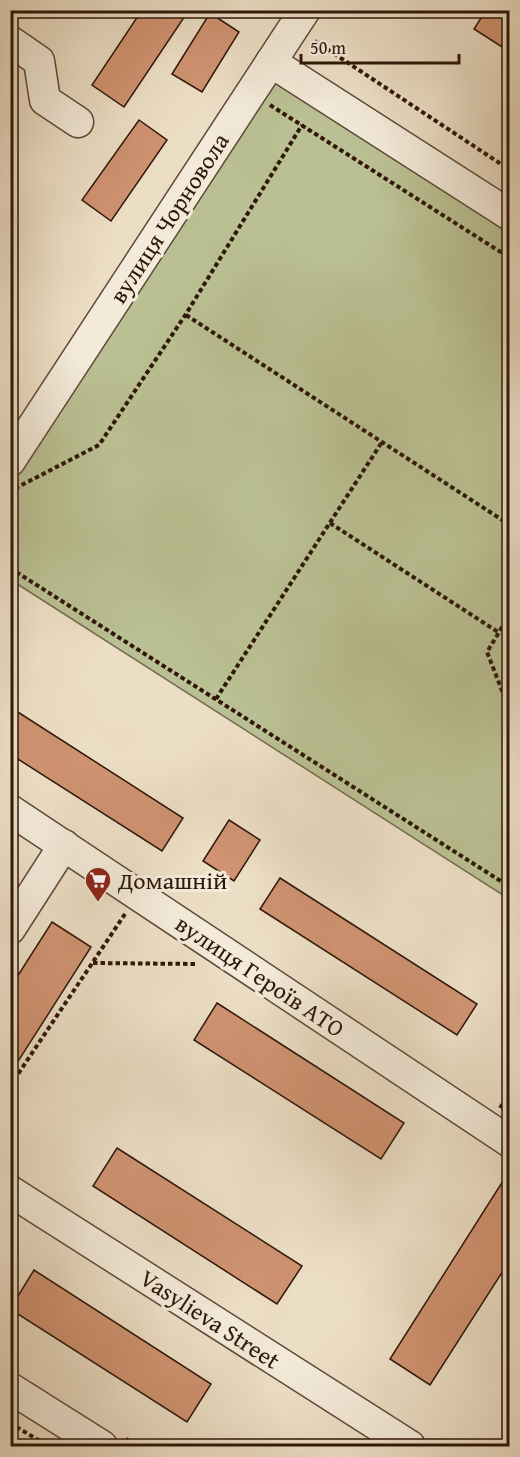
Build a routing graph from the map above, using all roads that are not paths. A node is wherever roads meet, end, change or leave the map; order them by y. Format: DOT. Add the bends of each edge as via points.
graph roads {
  1 [pos="299,19"];
  2 [pos="10,42"];
  3 [pos="271,62"];
  4 [pos="78,122"];
  5 [pos="510,215"];
  6 [pos="22,423"];
  7 [pos="10,461"];
  8 [pos="10,810"];
  9 [pos="64,845"];
  10 [pos="10,929"];
  11 [pos="510,1142"];
  12 [pos="10,1191"];
  13 [pos="10,1388"];
  14 [pos="102,1446"];
  15 [pos="410,1446"];
  1 -- 3 [label="street, вулиця Чорновола"];
  2 -- 4 [label="street" via="39,61 45,100"];
  3 -- 5 [label="street"];
  3 -- 6 [label="street, вулиця Чорновола"];
  6 -- 7 [label="street, вулиця Чорновола"];
  8 -- 9 [label="street, вулиця Героїв АТО"];
  9 -- 10 [label="street"];
  9 -- 11 [label="street, вулиця Героїв АТО"];
  12 -- 15 [label="street, Vasylieva Street"];
  13 -- 14 [label="street"];
}
